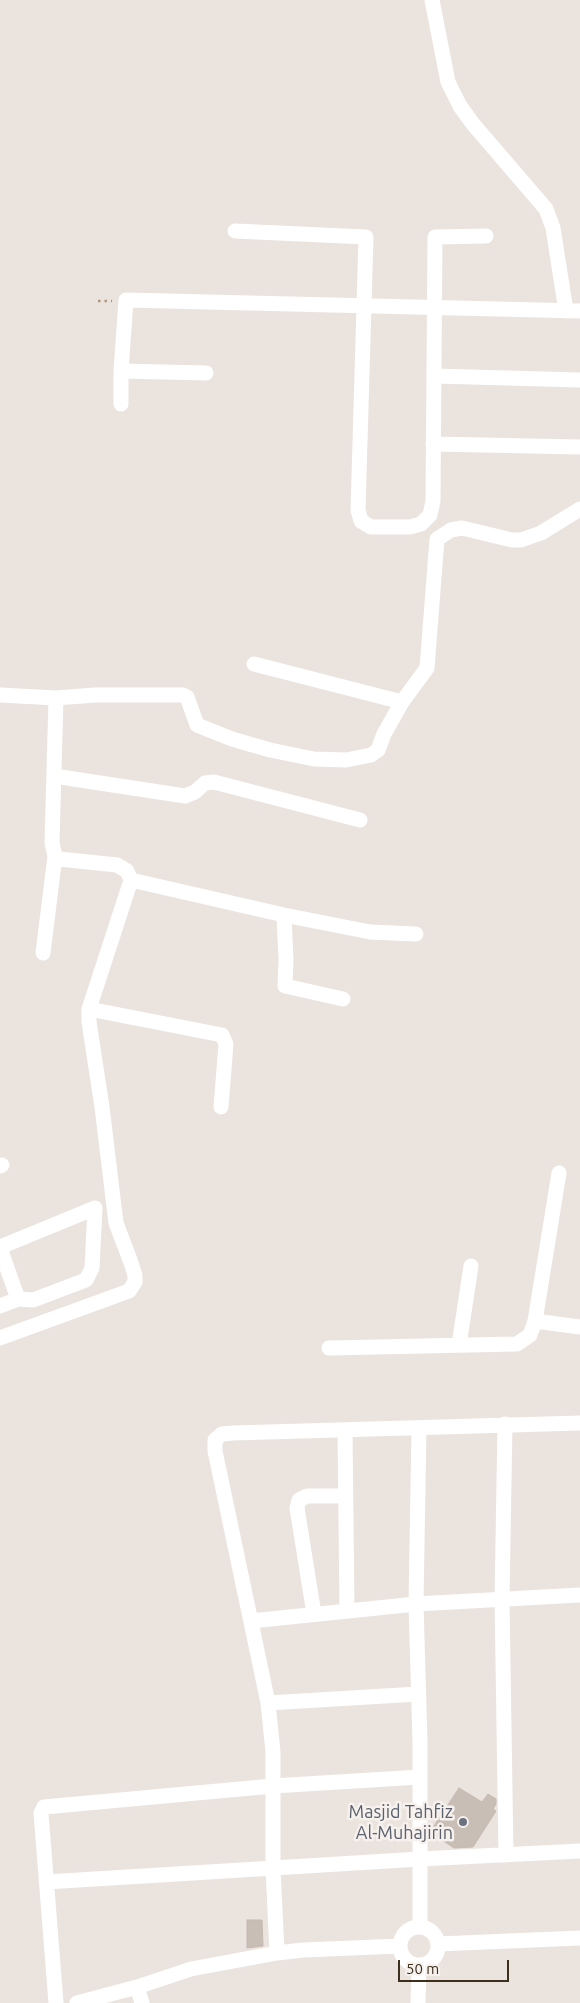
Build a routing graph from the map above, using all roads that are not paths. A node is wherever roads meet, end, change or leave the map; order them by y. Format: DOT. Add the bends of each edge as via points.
graph roads {
  1 [pos="432,0"];
  2 [pos="236,231"];
  3 [pos="486,236"];
  4 [pos="365,306"];
  5 [pos="435,306"];
  6 [pos="573,311"];
  7 [pos="121,372"];
  8 [pos="206,373"];
  9 [pos="434,376"];
  10 [pos="580,380"];
  11 [pos="121,404"];
  12 [pos="433,444"];
  13 [pos="580,447"];
  14 [pos="580,497"];
  15 [pos="580,508"];
  16 [pos="254,664"];
  17 [pos="0,695"];
  18 [pos="56,698"];
  19 [pos="402,702"];
  20 [pos="54,776"];
  21 [pos="360,820"];
  22 [pos="55,856"];
  23 [pos="131,880"];
  24 [pos="284,915"];
  25 [pos="416,934"];
  26 [pos="43,953"];
  27 [pos="343,999"];
  28 [pos="89,1009"];
  29 [pos="222,1107"];
  30 [pos="559,1173"];
  31 [pos="0,1248"];
  32 [pos="471,1266"];
  33 [pos="18,1299"];
  34 [pos="0,1306"];
  35 [pos="535,1321"];
  36 [pos="580,1327"];
  37 [pos="0,1338"];
  38 [pos="459,1345"];
  39 [pos="329,1348"];
  40 [pos="580,1422"];
  41 [pos="505,1424"];
  42 [pos="420,1428"];
  43 [pos="345,1430"];
  44 [pos="346,1496"];
  45 [pos="580,1595"];
  46 [pos="502,1599"];
  47 [pos="416,1604"];
  48 [pos="347,1611"];
  49 [pos="314,1614"];
  50 [pos="251,1622"];
  51 [pos="418,1694"];
  52 [pos="268,1702"];
  53 [pos="420,1777"];
  54 [pos="273,1786"];
  55 [pos="580,1851"];
  56 [pos="506,1855"];
  57 [pos="420,1858"];
  58 [pos="273,1868"];
  59 [pos="46,1882"];
  60 [pos="420,1927"];
  61 [pos="580,1938"];
  62 [pos="438,1944"];
  63 [pos="400,1946"];
  64 [pos="278,1953"];
  65 [pos="419,1965"];
  66 [pos="138,1988"];
  67 [pos="56,2003"];
  68 [pos="77,2003"];
  69 [pos="142,2003"];
  70 [pos="418,2003"];
  1 -- 6 [label="street" via="448,82 473,124 546,209"];
  2 -- 4 [label="street" via="366,237"];
  3 -- 5 [label="street" via="435,237"];
  4 -- 5 [label="street"];
  4 -- 7 [label="street" via="126,300"];
  4 -- 12 [label="street" via="358,510 361,521 371,527 410,527 421,524 430,515"];
  5 -- 6 [label="street"];
  5 -- 9 [label="street"];
  7 -- 8 [label="street"];
  7 -- 11 [label="street"];
  9 -- 10 [label="street"];
  9 -- 12 [label="street"];
  12 -- 13 [label="street"];
  14 -- 15 [label="street"];
  15 -- 19 [label="street" via="541,533 521,540 462,528 451,530 437,539 427,668"];
  16 -- 19 [label="street"];
  17 -- 18 [label="street"];
  18 -- 19 [label="street" via="183,695 187,697 200,727 270,750 332,760 359,758 378,750"];
  18 -- 20 [label="street"];
  20 -- 21 [label="street" via="185,796 196,792 204,783 214,782"];
  20 -- 22 [label="street" via="52,843"];
  22 -- 23 [label="street" via="117,865 127,871"];
  22 -- 26 [label="street"];
  23 -- 24 [label="street"];
  23 -- 28 [label="street"];
  24 -- 25 [label="street" via="370,932"];
  24 -- 27 [label="street" via="285,986"];
  28 -- 29 [label="street" via="222,1035 226,1044"];
  28 -- 37 [label="street" via="116,1223 135,1282 129,1291"];
  30 -- 35 [label="street"];
  31 -- 33 [label="street"];
  31 -- 33 [label="street" via="95,1208 92,1268 86,1280 33,1300"];
  32 -- 38 [label="street"];
  33 -- 34 [label="street"];
  35 -- 36 [label="street"];
  35 -- 38 [label="street" via="530,1335 517,1344"];
  38 -- 39 [label="street"];
  40 -- 41 [label="street"];
  41 -- 42 [label="street"];
  41 -- 46 [label="street"];
  42 -- 43 [label="street"];
  42 -- 47 [label="street"];
  43 -- 44 [label="street"];
  43 -- 50 [label="street" via="233,1433 222,1434 215,1440"];
  44 -- 48 [label="street"];
  44 -- 49 [label="street" via="308,1496 299,1500 297,1508"];
  45 -- 46 [label="street"];
  46 -- 47 [label="street"];
  46 -- 56 [label="street"];
  47 -- 48 [label="street"];
  47 -- 51 [label="street"];
  48 -- 49 [label="street"];
  49 -- 50 [label="street"];
  50 -- 52 [label="street"];
  51 -- 52 [label="street"];
  51 -- 53 [label="street"];
  52 -- 54 [label="street"];
  53 -- 54 [label="street"];
  53 -- 57 [label="street"];
  54 -- 58 [label="street"];
  54 -- 59 [label="street" via="44,1807 41,1813"];
  55 -- 56 [label="street"];
  56 -- 57 [label="street"];
  57 -- 58 [label="street"];
  57 -- 60 [label="street"];
  58 -- 59 [label="street"];
  58 -- 64 [label="street"];
  59 -- 67 [label="street"];
  60 -- 62 [label="street" via="435,1934"];
  60 -- 63 [label="street" via="405,1934"];
  61 -- 62 [label="street"];
  62 -- 65 [label="street" via="434,1958"];
  63 -- 64 [label="street"];
  63 -- 65 [label="street" via="405,1958"];
  64 -- 66 [label="street" via="190,1969"];
  65 -- 70 [label="street"];
  66 -- 68 [label="street"];
  66 -- 69 [label="street"];
}
